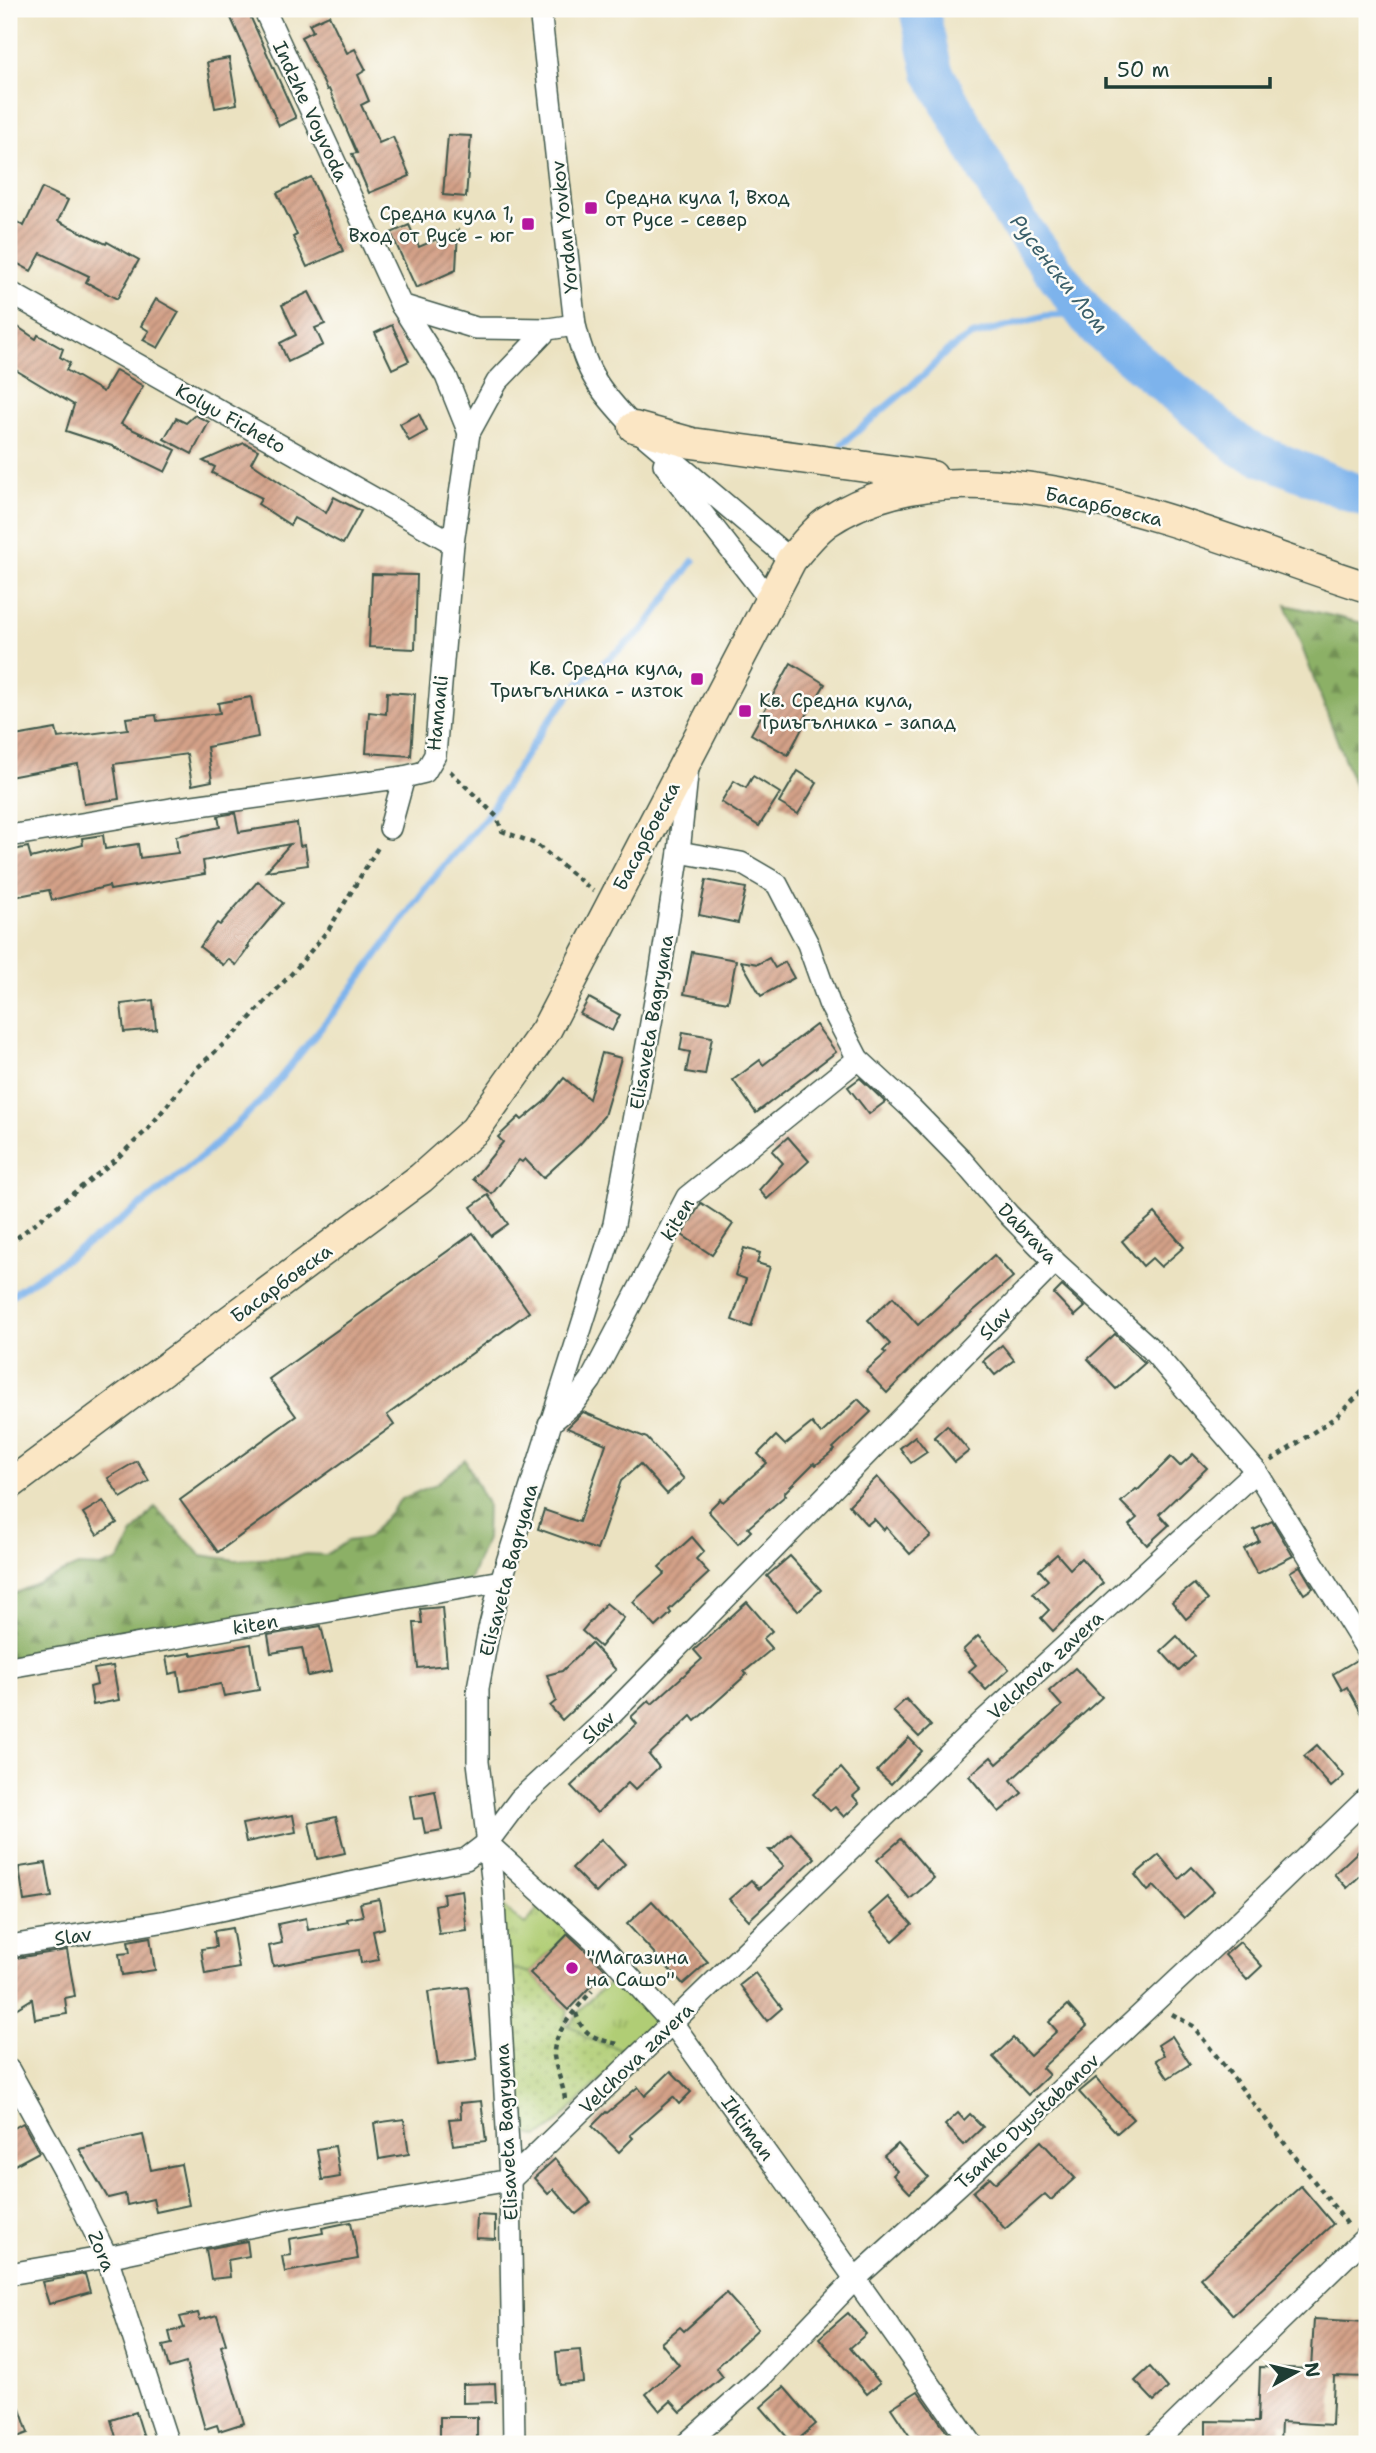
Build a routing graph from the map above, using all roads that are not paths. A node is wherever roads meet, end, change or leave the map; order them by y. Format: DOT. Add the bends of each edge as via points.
graph roads {
  1 [pos="264,9"];
  2 [pos="540,9"];
  3 [pos="9,292"];
  4 [pos="401,305"];
  5 [pos="575,325"];
  6 [pos="548,329"];
  7 [pos="634,427"];
  8 [pos="469,433"];
  9 [pos="994,484"];
  10 [pos="453,543"];
  11 [pos="791,560"];
  12 [pos="1367,587"];
  13 [pos="770,600"];
  14 [pos="690,754"];
  15 [pos="404,777"];
  16 [pos="390,828"];
  17 [pos="9,836"];
  18 [pos="679,852"];
  19 [pos="858,1059"];
  20 [pos="1055,1262"];
  21 [pos="549,1423"];
  22 [pos="1256,1471"];
  23 [pos="9,1485"];
  24 [pos="500,1581"];
  25 [pos="1367,1650"];
  26 [pos="9,1667"];
  27 [pos="1367,1798"];
  28 [pos="487,1843"];
  29 [pos="9,1946"];
  30 [pos="673,2024"];
  31 [pos="9,2070"];
  32 [pos="510,2180"];
  33 [pos="1364,2238"];
  34 [pos="107,2257"];
  35 [pos="9,2274"];
  36 [pos="856,2278"];
  37 [pos="168,2444"];
  38 [pos="514,2444"];
  39 [pos="686,2444"];
  40 [pos="972,2444"];
  41 [pos="1154,2444"];
  1 -- 4 [label="street, Indzhe Voyvoda"];
  2 -- 5 [label="street, Yordan Yovkov"];
  3 -- 10 [label="street, Kolyu Ficheto"];
  4 -- 6 [label="street" via="476,328"];
  4 -- 8 [label="street, Indzhe Voyvoda" via="446,376"];
  5 -- 6 [label="street"];
  5 -- 7 [label="street, Yordan Yovkov" via="586,365"];
  6 -- 8 [label="street, Hamanli" via="497,382"];
  7 -- 9 [label="street" via="692,443"];
  7 -- 11 [label="street"];
  7 -- 13 [label="street"];
  8 -- 10 [label="street, Hamanli"];
  9 -- 11 [label="street, Басарбовска" via="928,485 881,497 826,523"];
  9 -- 12 [label="street, Басарбовска" via="1067,494 1155,517"];
  10 -- 15 [label="street, Hamanli" via="435,755 425,772"];
  11 -- 13 [label="street, Басарбовска"];
  13 -- 14 [label="street, Басарбовска"];
  14 -- 18 [label="street, Elisaveta Bagryana"];
  14 -- 23 [label="street, Басарбовска" via="546,1030 475,1130 412,1185"];
  15 -- 16 [label="street"];
  15 -- 17 [label="street, Hamanli" via="171,808"];
  18 -- 19 [label="street, Dabrava" via="741,863 777,884"];
  18 -- 21 [label="street, Elisaveta Bagryana" via="614,1224"];
  19 -- 20 [label="street, Dabrava" via="922,1118"];
  19 -- 21 [label="street, kiten" via="687,1197 591,1380 574,1404"];
  20 -- 22 [label="street, Dabrava" via="1152,1349"];
  20 -- 28 [label="street, Slav" via="609,1717 520,1799"];
  21 -- 24 [label="street, Elisaveta Bagryana"];
  22 -- 25 [label="street, Dabrava"];
  22 -- 30 [label="street, Velchova zavera" via="979,1726"];
  24 -- 26 [label="street, kiten"];
  24 -- 28 [label="street, Elisaveta Bagryana" via="478,1688 478,1762"];
  27 -- 36 [label="street, Tsanko Dyustabanov" via="1153,2004"];
  28 -- 29 [label="street, Slav" via="466,1859 167,1921"];
  28 -- 30 [label="street, Ihtiman" via="607,1951"];
  28 -- 32 [label="street, Elisaveta Bagryana"];
  30 -- 32 [label="street, Velchova zavera"];
  30 -- 36 [label="street, Ihtiman"];
  31 -- 34 [label="street, Zora"];
  32 -- 34 [label="street" via="286,2219"];
  32 -- 38 [label="street, Elisaveta Bagryana"];
  33 -- 41 [label="street"];
  34 -- 35 [label="street"];
  34 -- 37 [label="street, Zora"];
  36 -- 39 [label="street, Tsanko Dyustabanov" via="762,2376"];
  36 -- 40 [label="street, Ihtiman"];
}
